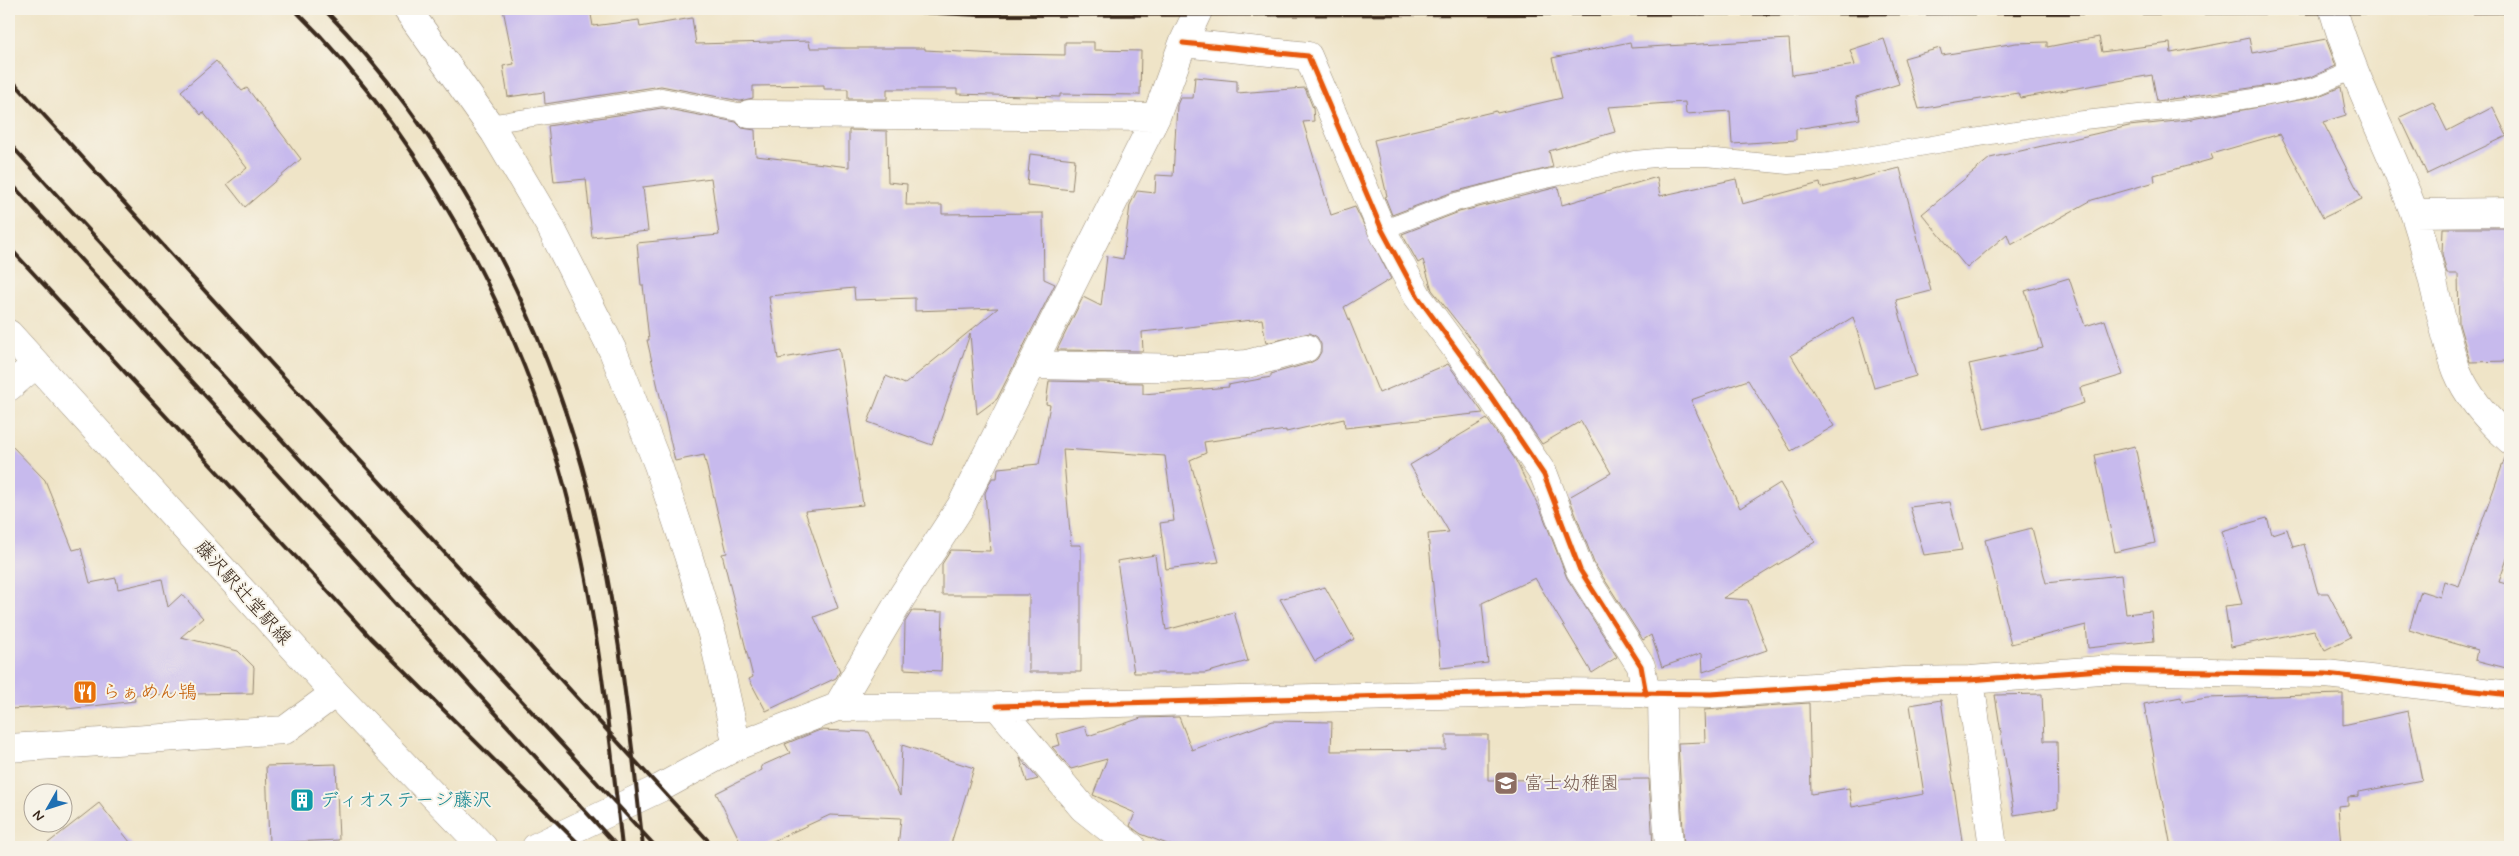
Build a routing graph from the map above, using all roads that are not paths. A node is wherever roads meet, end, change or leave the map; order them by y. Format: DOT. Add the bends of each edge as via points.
graph roads {
  1 [pos="407,9"];
  2 [pos="1200,9"];
  3 [pos="2333,9"];
  4 [pos="1183,43"];
  5 [pos="2354,70"];
  6 [pos="749,114"];
  7 [pos="1156,117"];
  8 [pos="489,124"];
  9 [pos="2510,212"];
  10 [pos="2414,213"];
  11 [pos="1382,230"];
  12 [pos="9,334"];
  13 [pos="1306,348"];
  14 [pos="36,364"];
  15 [pos="1032,365"];
  16 [pos="9,386"];
  17 [pos="2510,440"];
  18 [pos="1970,680"];
  19 [pos="335,693"];
  20 [pos="1654,694"];
  21 [pos="2510,695"];
  22 [pos="997,706"];
  23 [pos="837,707"];
  24 [pos="737,746"];
  25 [pos="9,748"];
  26 [pos="1118,843"];
  27 [pos="483,847"];
  28 [pos="536,847"];
  29 [pos="1669,847"];
  30 [pos="1993,847"];
  1 -- 8 [label="street"];
  2 -- 4 [label="street"];
  3 -- 5 [label="street"];
  4 -- 7 [label="street"];
  4 -- 11 [label="street" via="1308,56"];
  5 -- 10 [label="street"];
  5 -- 11 [label="lane" via="2314,87 2274,95 2075,121 1830,162 1788,165 1705,157 1634,160 1456,202"];
  6 -- 7 [label="street"];
  6 -- 8 [label="lane" via="662,97"];
  7 -- 15 [label="street"];
  8 -- 24 [label="street" via="550,226 613,351 658,465 688,555 714,641"];
  9 -- 10 [label="street"];
  10 -- 17 [label="street" via="2458,373 2490,423"];
  11 -- 20 [label="street" via="1418,297 1544,475 1580,570 1641,666"];
  12 -- 14 [label="street, 藤沢駅辻堂駅線"];
  13 -- 15 [label="street" via="1247,364 1189,368"];
  14 -- 16 [label="street"];
  14 -- 19 [label="street, 藤沢駅辻堂駅線"];
  15 -- 23 [label="street" via="961,506 903,595"];
  18 -- 20 [label="street" via="1903,680 1711,694"];
  18 -- 21 [label="street" via="2100,670 2326,674"];
  18 -- 30 [label="street"];
  19 -- 25 [label="street" via="285,730"];
  19 -- 27 [label="street, 藤沢駅辻堂駅線"];
  20 -- 22 [label="street" via="1558,692"];
  20 -- 29 [label="street" via="1663,759"];
  22 -- 23 [label="street"];
  22 -- 26 [label="street" via="1083,808"];
  23 -- 24 [label="street"];
  24 -- 28 [label="street" via="660,788"];
}
